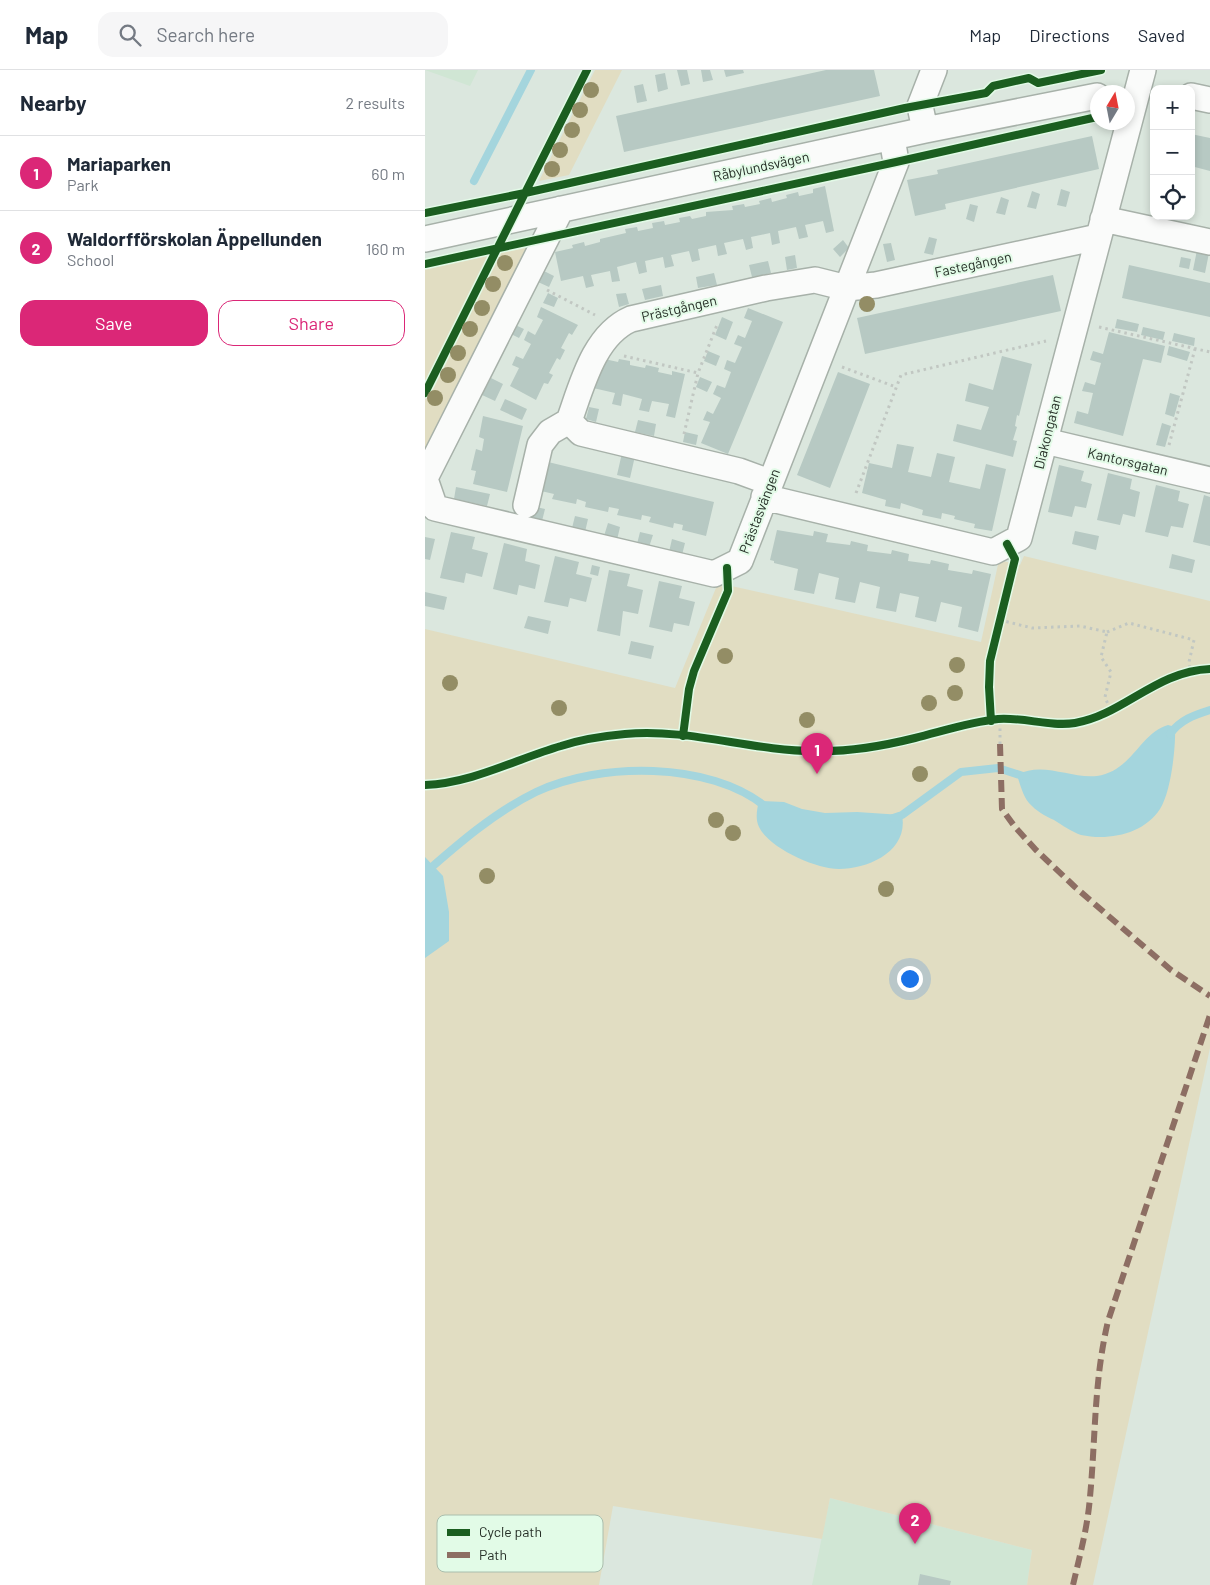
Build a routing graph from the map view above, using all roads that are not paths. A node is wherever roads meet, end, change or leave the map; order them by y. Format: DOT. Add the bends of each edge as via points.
graph roads {
  1 [pos="934,70"];
  2 [pos="1139,86"];
  3 [pos="1090,97"];
  4 [pos="1195,97"];
  5 [pos="1210,100"];
  6 [pos="925,130"];
  7 [pos="892,138"];
  8 [pos="561,209"];
  9 [pos="1101,228"];
  10 [pos="425,239"];
  11 [pos="1210,242"];
  12 [pos="847,288"];
  13 [pos="569,420"];
  14 [pos="1045,441"];
  15 [pos="425,479"];
  16 [pos="1210,480"];
  17 [pos="766,490"];
  18 [pos="526,505"];
  1 -- 6 [label="street" via="920,106"];
  2 -- 9 [label="street, Diakongatan"];
  3 -- 6 [label="street, Råbylundsvägen"];
  4 -- 5 [label="street"];
  6 -- 7 [label="street, Råbylundsvägen"];
  7 -- 8 [label="street, Råbylundsvägen"];
  7 -- 12 [label="street, Prästasvängen" via="896,162"];
  8 -- 10 [label="street, Råbylundsvägen"];
  8 -- 15 [label="street, Prästasvängen"];
  9 -- 11 [label="street"];
  9 -- 12 [label="street, Fastegången" via="875,285"];
  9 -- 14 [label="street, Diakongatan"];
  12 -- 13 [label="street, Prästgången" via="815,280 631,319 605,341 581,387"];
  12 -- 17 [label="street, Prästasvängen"];
  13 -- 17 [label="street" via="581,432 739,470"];
  13 -- 18 [label="street" via="550,432 540,445"];
  14 -- 16 [label="street, Kantorsgatan"];
  14 -- 17 [label="street, Diakongatan" via="1019,538 993,552 849,518"];
  15 -- 17 [label="street, Prästasvängen" via="435,508 714,574 740,561"];
}
